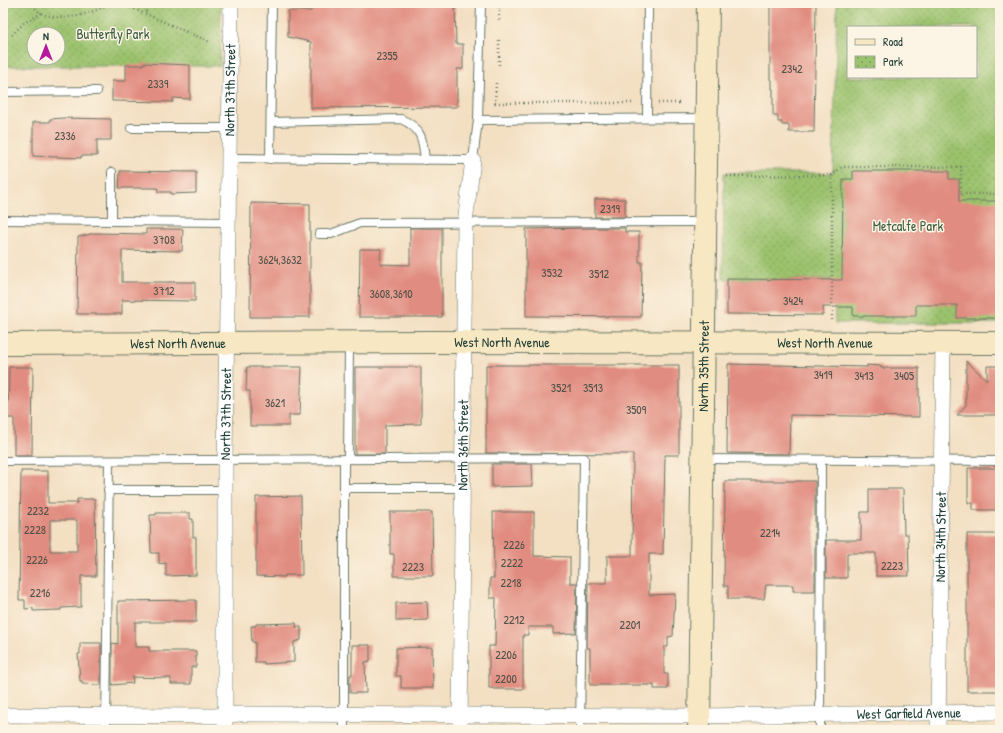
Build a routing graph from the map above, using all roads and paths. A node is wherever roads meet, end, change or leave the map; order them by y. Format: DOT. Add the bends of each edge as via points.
graph roads {
  1 [pos="29,3"];
  2 [pos="110,3"];
  3 [pos="146,3"];
  4 [pos="231,3"];
  5 [pos="272,3"];
  6 [pos="481,3"];
  7 [pos="499,3"];
  8 [pos="648,3"];
  9 [pos="708,3"];
  10 [pos="107,5"];
  11 [pos="42,13"];
  12 [pos="146,14"];
  13 [pos="499,20"];
  14 [pos="12,35"];
  15 [pos="499,40"];
  16 [pos="210,42"];
  17 [pos="499,65"];
  18 [pos="496,83"];
  19 [pos="97,91"];
  20 [pos="3,92"];
  21 [pos="647,103"];
  22 [pos="682,103"];
  23 [pos="647,118"];
  24 [pos="707,118"];
  25 [pos="478,120"];
  26 [pos="271,122"];
  27 [pos="131,128"];
  28 [pos="230,128"];
  29 [pos="230,158"];
  30 [pos="270,159"];
  31 [pos="425,160"];
  32 [pos="473,160"];
  33 [pos="112,172"];
  34 [pos="832,175"];
  35 [pos="727,176"];
  36 [pos="1000,194"];
  37 [pos="3,220"];
  38 [pos="112,221"];
  39 [pos="228,222"];
  40 [pos="706,222"];
  41 [pos="465,224"];
  42 [pos="319,234"];
  43 [pos="832,320"];
  44 [pos="349,342"];
  45 [pos="464,342"];
  46 [pos="704,343"];
  47 [pos="1000,343"];
  48 [pos="3,344"];
  49 [pos="227,344"];
  50 [pos="943,344"];
  51 [pos="463,458"];
  52 [pos="346,459"];
  53 [pos="703,459"];
  54 [pos="109,460"];
  55 [pos="225,460"];
  56 [pos="822,460"];
  57 [pos="3,461"];
  58 [pos="941,461"];
  59 [pos="1000,461"];
  60 [pos="345,488"];
  61 [pos="462,488"];
  62 [pos="108,490"];
  63 [pos="225,490"];
  64 [pos="939,712"];
  65 [pos="1000,712"];
  66 [pos="225,714"];
  67 [pos="344,714"];
  68 [pos="460,714"];
  69 [pos="820,714"];
  70 [pos="3,715"];
  71 [pos="580,715"];
  72 [pos="106,723"];
  73 [pos="699,723"];
  74 [pos="225,730"];
  75 [pos="344,730"];
  76 [pos="460,730"];
  77 [pos="580,730"];
  78 [pos="820,730"];
  79 [pos="938,730"];
  1 -- 11 [label="path"];
  2 -- 10 [label="path"];
  3 -- 12 [label="path"];
  4 -- 28 [label="street, North 37th Street"];
  5 -- 26 [label="lane"];
  6 -- 25 [label="lane"];
  7 -- 13 [label="path"];
  8 -- 21 [label="lane"];
  9 -- 24 [label="main road, North 35th Street"];
  10 -- 11 [label="path" via="93,13 75,16"];
  10 -- 12 [label="path" via="125,5"];
  11 -- 14 [label="path" via="24,23"];
  12 -- 16 [label="path"];
  15 -- 17 [label="path"];
  18 -- 21 [label="path" via="494,103"];
  19 -- 20 [label="lane"];
  21 -- 22 [label="path"];
  21 -- 23 [label="lane"];
  23 -- 24 [label="lane"];
  23 -- 25 [label="lane"];
  24 -- 40 [label="main road, North 35th Street"];
  25 -- 32 [label="lane"];
  26 -- 30 [label="lane"];
  26 -- 31 [label="lane" via="401,119 411,123 420,132"];
  27 -- 28 [label="lane"];
  28 -- 29 [label="street, North 37th Street"];
  29 -- 30 [label="lane"];
  29 -- 39 [label="street, North 37th Street"];
  30 -- 31 [label="lane"];
  31 -- 32 [label="lane"];
  32 -- 41 [label="street, North 36th Street"];
  33 -- 38 [label="lane"];
  34 -- 35 [label="path"];
  34 -- 36 [label="path" via="842,167 961,167 961,194"];
  34 -- 43 [label="path"];
  37 -- 38 [label="lane"];
  38 -- 39 [label="lane"];
  39 -- 49 [label="street, North 37th Street"];
  40 -- 41 [label="lane"];
  40 -- 46 [label="main road, North 35th Street"];
  41 -- 42 [label="lane" via="360,223 331,234"];
  41 -- 45 [label="street, North 36th Street"];
  44 -- 45 [label="main road, West North Avenue"];
  44 -- 49 [label="main road, West North Avenue"];
  44 -- 52 [label="lane"];
  45 -- 46 [label="main road, West North Avenue"];
  45 -- 51 [label="street, North 36th Street"];
  46 -- 50 [label="main road, West North Avenue"];
  46 -- 53 [label="main road, North 35th Street"];
  47 -- 50 [label="main road, West North Avenue"];
  48 -- 49 [label="main road, West North Avenue"];
  49 -- 55 [label="street, North 37th Street"];
  50 -- 58 [label="street, North 34th Street"];
  51 -- 52 [label="lane"];
  51 -- 61 [label="street, North 36th Street"];
  51 -- 71 [label="lane" via="584,458"];
  52 -- 55 [label="lane"];
  52 -- 60 [label="lane"];
  53 -- 56 [label="lane"];
  53 -- 73 [label="main road, North 35th Street"];
  54 -- 55 [label="lane"];
  54 -- 57 [label="lane"];
  54 -- 62 [label="lane"];
  55 -- 63 [label="street, North 37th Street"];
  56 -- 58 [label="lane"];
  56 -- 69 [label="lane"];
  58 -- 59 [label="lane"];
  58 -- 64 [label="street, North 34th Street"];
  60 -- 61 [label="lane"];
  60 -- 67 [label="lane"];
  61 -- 68 [label="street, North 36th Street"];
  62 -- 63 [label="lane"];
  62 -- 72 [label="lane"];
  63 -- 66 [label="street, North 37th Street"];
  64 -- 65 [label="street, West Garfield Avenue"];
  64 -- 69 [label="street, West Garfield Avenue"];
  64 -- 79 [label="street, North 34th Street"];
  66 -- 67 [label="street, West Garfield Avenue"];
  66 -- 72 [label="street, West Garfield Avenue"];
  66 -- 74 [label="street, North 37th Street"];
  67 -- 68 [label="street, West Garfield Avenue"];
  67 -- 75 [label="lane"];
  68 -- 71 [label="street, West Garfield Avenue"];
  68 -- 76 [label="street, North 36th Street"];
  69 -- 73 [label="street, West Garfield Avenue"];
  69 -- 78 [label="lane"];
  70 -- 72 [label="street, West Garfield Avenue"];
  71 -- 73 [label="street, West Garfield Avenue"];
  71 -- 77 [label="lane"];
}
